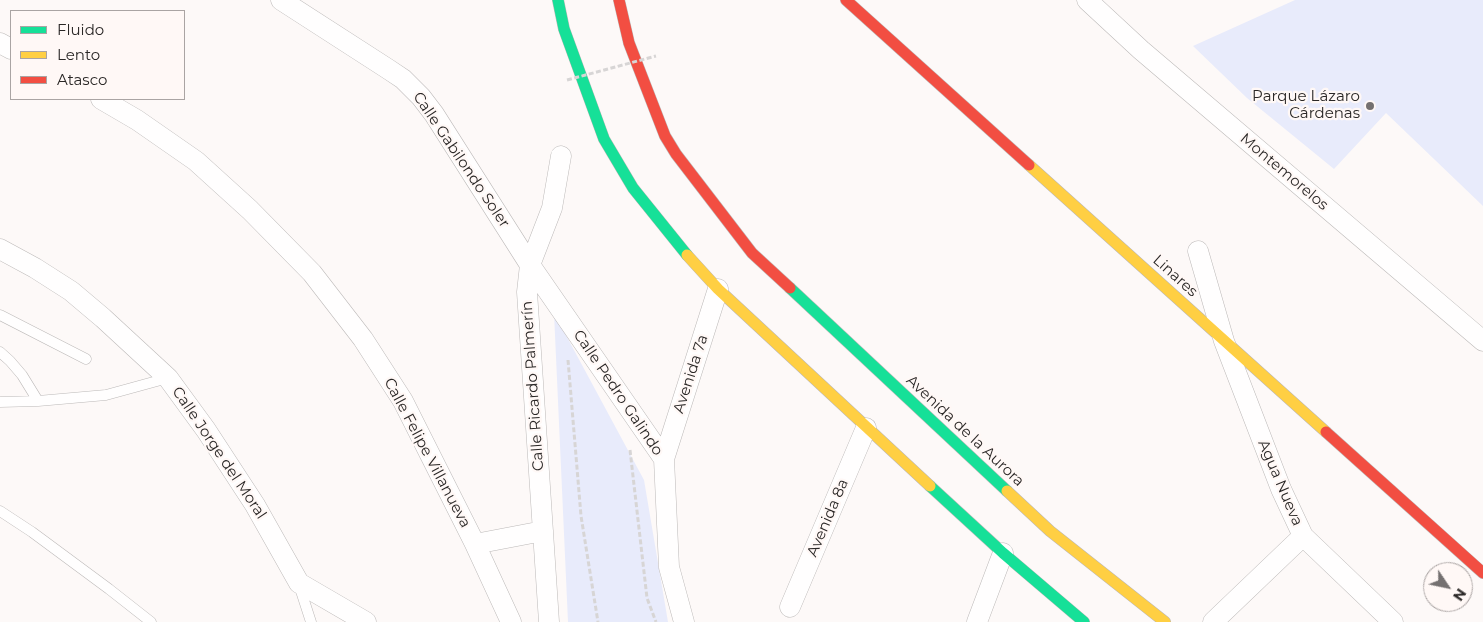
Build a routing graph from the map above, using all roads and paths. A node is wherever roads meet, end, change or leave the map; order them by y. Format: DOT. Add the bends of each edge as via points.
graph roads {
  1 [pos="281,0"];
  2 [pos="558,0"];
  3 [pos="619,0"];
  4 [pos="846,0"];
  5 [pos="1087,0"];
  6 [pos="656,56"];
  7 [pos="567,80"];
  8 [pos="103,100"];
  9 [pos="561,156"];
  10 [pos="0,249"];
  11 [pos="1198,251"];
  12 [pos="530,265"];
  13 [pos="718,289"];
  14 [pos="0,315"];
  15 [pos="1224,341"];
  16 [pos="1483,341"];
  17 [pos="0,352"];
  18 [pos="567,353"];
  19 [pos="86,359"];
  20 [pos="168,378"];
  21 [pos="38,400"];
  22 [pos="0,402"];
  23 [pos="866,428"];
  24 [pos="630,449"];
  25 [pos="664,459"];
  26 [pos="0,511"];
  27 [pos="543,531"];
  28 [pos="1303,536"];
  29 [pos="475,544"];
  30 [pos="1002,553"];
  31 [pos="1483,573"];
  32 [pos="299,583"];
  33 [pos="790,607"];
  34 [pos="151,622"];
  35 [pos="311,622"];
  36 [pos="366,622"];
  37 [pos="511,622"];
  38 [pos="549,622"];
  39 [pos="598,622"];
  40 [pos="656,622"];
  41 [pos="684,622"];
  42 [pos="977,622"];
  43 [pos="1084,622"];
  44 [pos="1165,622"];
  45 [pos="1213,622"];
  46 [pos="1394,622"];
  1 -- 12 [label="street, Calle Gabilondo Soler" via="403,79 416,92 434,114"];
  2 -- 13 [label="main road" via="576,63 604,139 616,162 679,247"];
  3 -- 44 [label="main road, Avenida de la Aurora" via="629,43 665,136 752,253 1050,531"];
  4 -- 15 [label="main road, Linares"];
  5 -- 16 [label="street, Montemorelos" via="1149,57"];
  6 -- 7 [label="path, bridge"];
  8 -- 29 [label="street, Calle Felipe Villanueva" via="196,161 312,273 363,339 402,401"];
  9 -- 12 [label="street, Calle Ricardo Palmerín" via="552,208"];
  10 -- 20 [label="street, Calle Jorge del Moral" via="71,291"];
  11 -- 15 [label="street, Agua Nueva"];
  12 -- 25 [label="street, Calle Pedro Galindo"];
  12 -- 27 [label="street, Calle Ricardo Palmerín" via="527,305"];
  13 -- 23 [label="main road"];
  13 -- 25 [label="street, Avenida 7a"];
  14 -- 19 [label="lane"];
  15 -- 28 [label="street, Agua Nueva"];
  15 -- 31 [label="main road, Linares"];
  17 -- 21 [label="lane" via="22,375"];
  18 -- 39 [label="path" via="582,516"];
  20 -- 21 [label="lane" via="106,394"];
  20 -- 32 [label="street, Calle Jorge del Moral" via="255,505"];
  21 -- 22 [label="lane"];
  23 -- 30 [label="main road"];
  23 -- 33 [label="street, Avenida 8a"];
  24 -- 40 [label="path" via="648,598"];
  25 -- 41 [label="street, Calle Pedro Galindo" via="669,567"];
  26 -- 34 [label="lane"];
  27 -- 29 [label="street"];
  27 -- 38 [label="street, Calle Ricardo Palmerín"];
  28 -- 45 [label="street"];
  28 -- 46 [label="street, Agua Nueva"];
  29 -- 37 [label="street, Calle Felipe Villanueva"];
  30 -- 42 [label="street"];
  30 -- 43 [label="main road"];
  32 -- 35 [label="lane"];
  32 -- 36 [label="street"];
}
